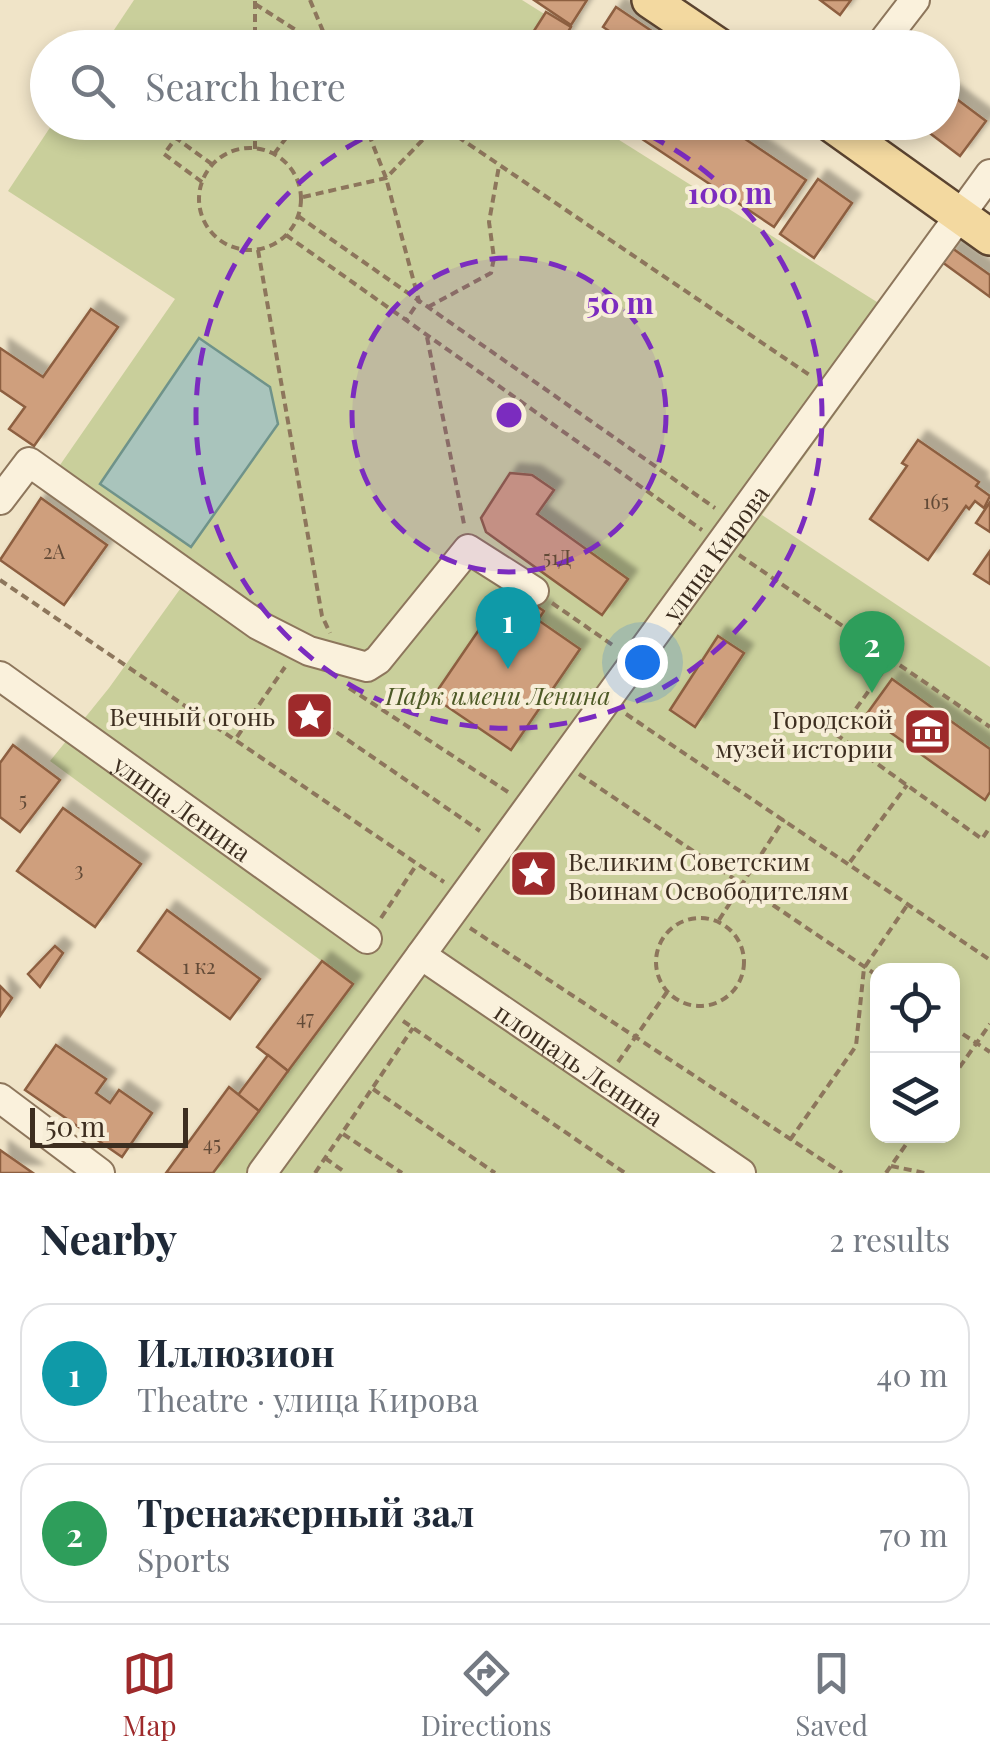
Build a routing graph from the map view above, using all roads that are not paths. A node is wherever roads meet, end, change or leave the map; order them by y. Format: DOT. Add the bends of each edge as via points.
graph roads {
  1 [pos="650,0"];
  2 [pos="915,0"];
  3 [pos="694,30"];
  4 [pos="892,30"];
  5 [pos="854,140"];
  6 [pos="990,174"];
  7 [pos="960,215"];
  8 [pos="990,238"];
  9 [pos="0,500"];
  10 [pos="534,591"];
  11 [pos="4,687"];
  12 [pos="367,939"];
  13 [pos="421,955"];
  14 [pos="0,1098"];
  15 [pos="100,1173"];
  16 [pos="262,1173"];
  17 [pos="741,1173"];
  1 -- 3 [label="main road"];
  2 -- 4 [label="street"];
  5 -- 7 [label="main road"];
  6 -- 7 [label="street, улица Кирова"];
  7 -- 8 [label="main road"];
  7 -- 13 [label="street, улица Кирова"];
  9 -- 10 [label="street" via="29,462 258,626 343,673 378,660 468,548"];
  11 -- 12 [label="street, улица Ленина"];
  13 -- 16 [label="street, улица Кирова"];
  13 -- 17 [label="street, площадь Ленина"];
  14 -- 15 [label="street"];
}
